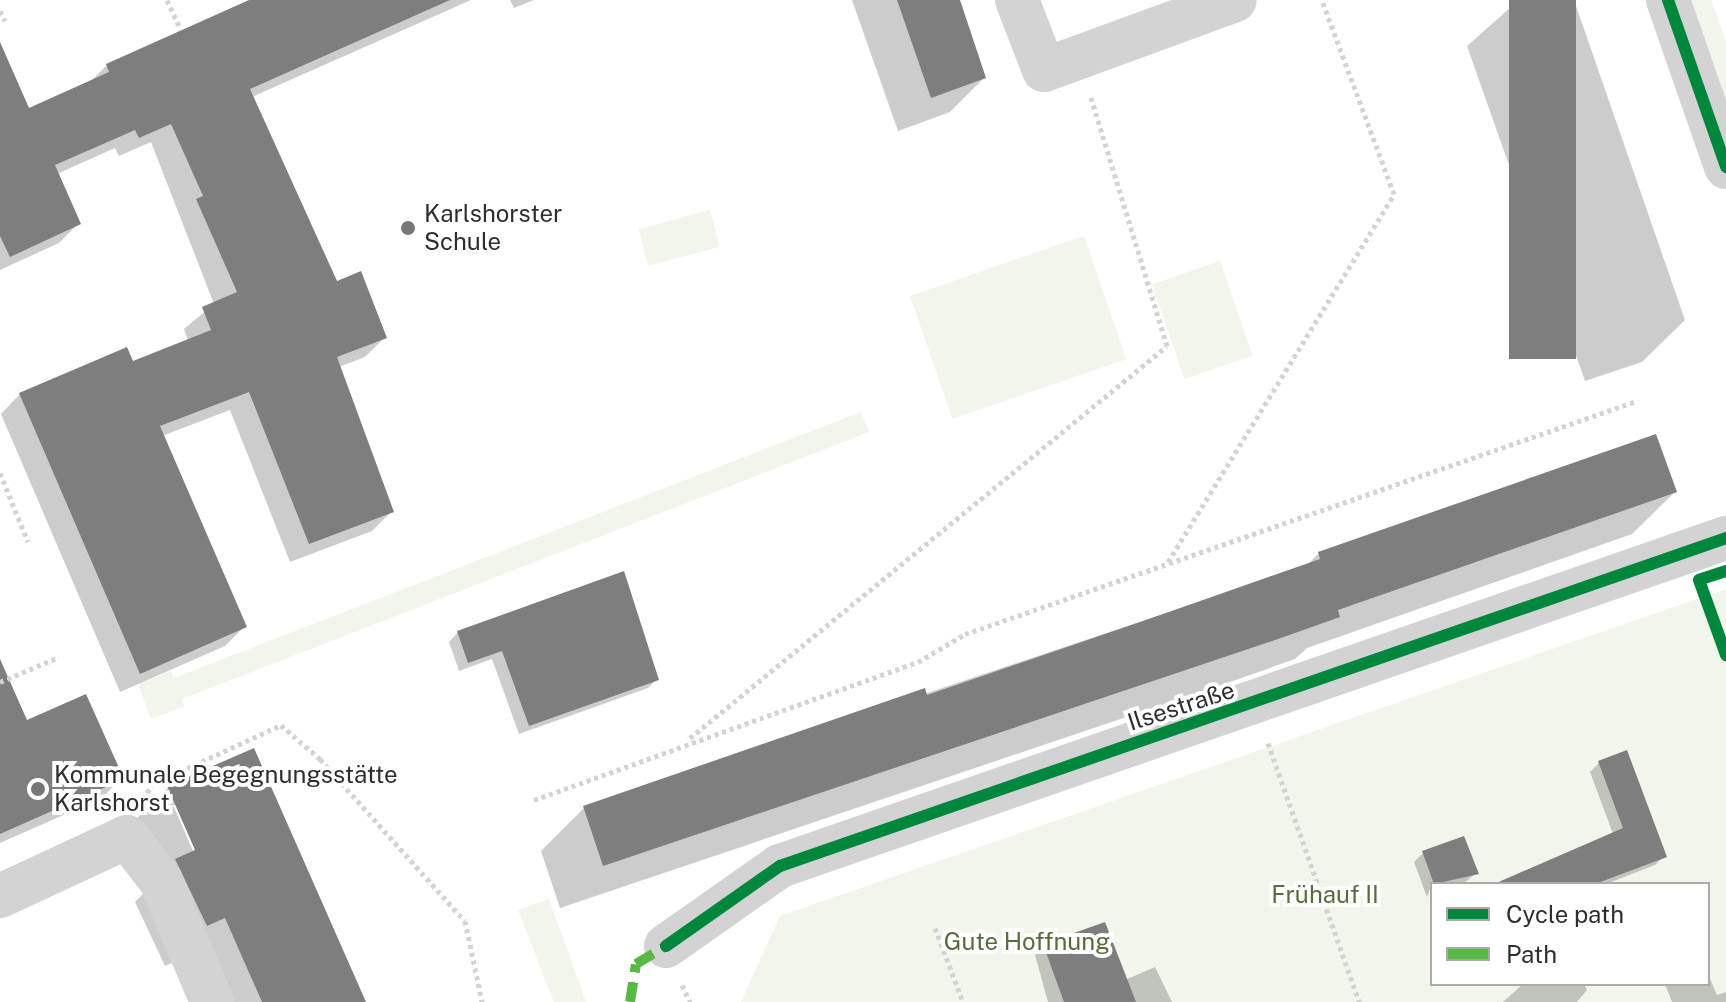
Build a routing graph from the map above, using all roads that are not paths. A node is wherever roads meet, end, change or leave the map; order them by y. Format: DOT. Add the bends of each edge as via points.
graph roads {
  1 [pos="1017,0"];
  2 [pos="1235,0"];
  3 [pos="1668,0"];
  4 [pos="1726,167"];
  5 [pos="1726,538"];
  6 [pos="0,896"];
  7 [pos="666,946"];
  8 [pos="212,1002"];
  1 -- 2 [label="street" via="1044,70"];
  3 -- 4 [label="street"];
  5 -- 7 [label="street, Ilsestraße" via="780,866"];
  6 -- 8 [label="street" via="127,837 161,881"];
}
